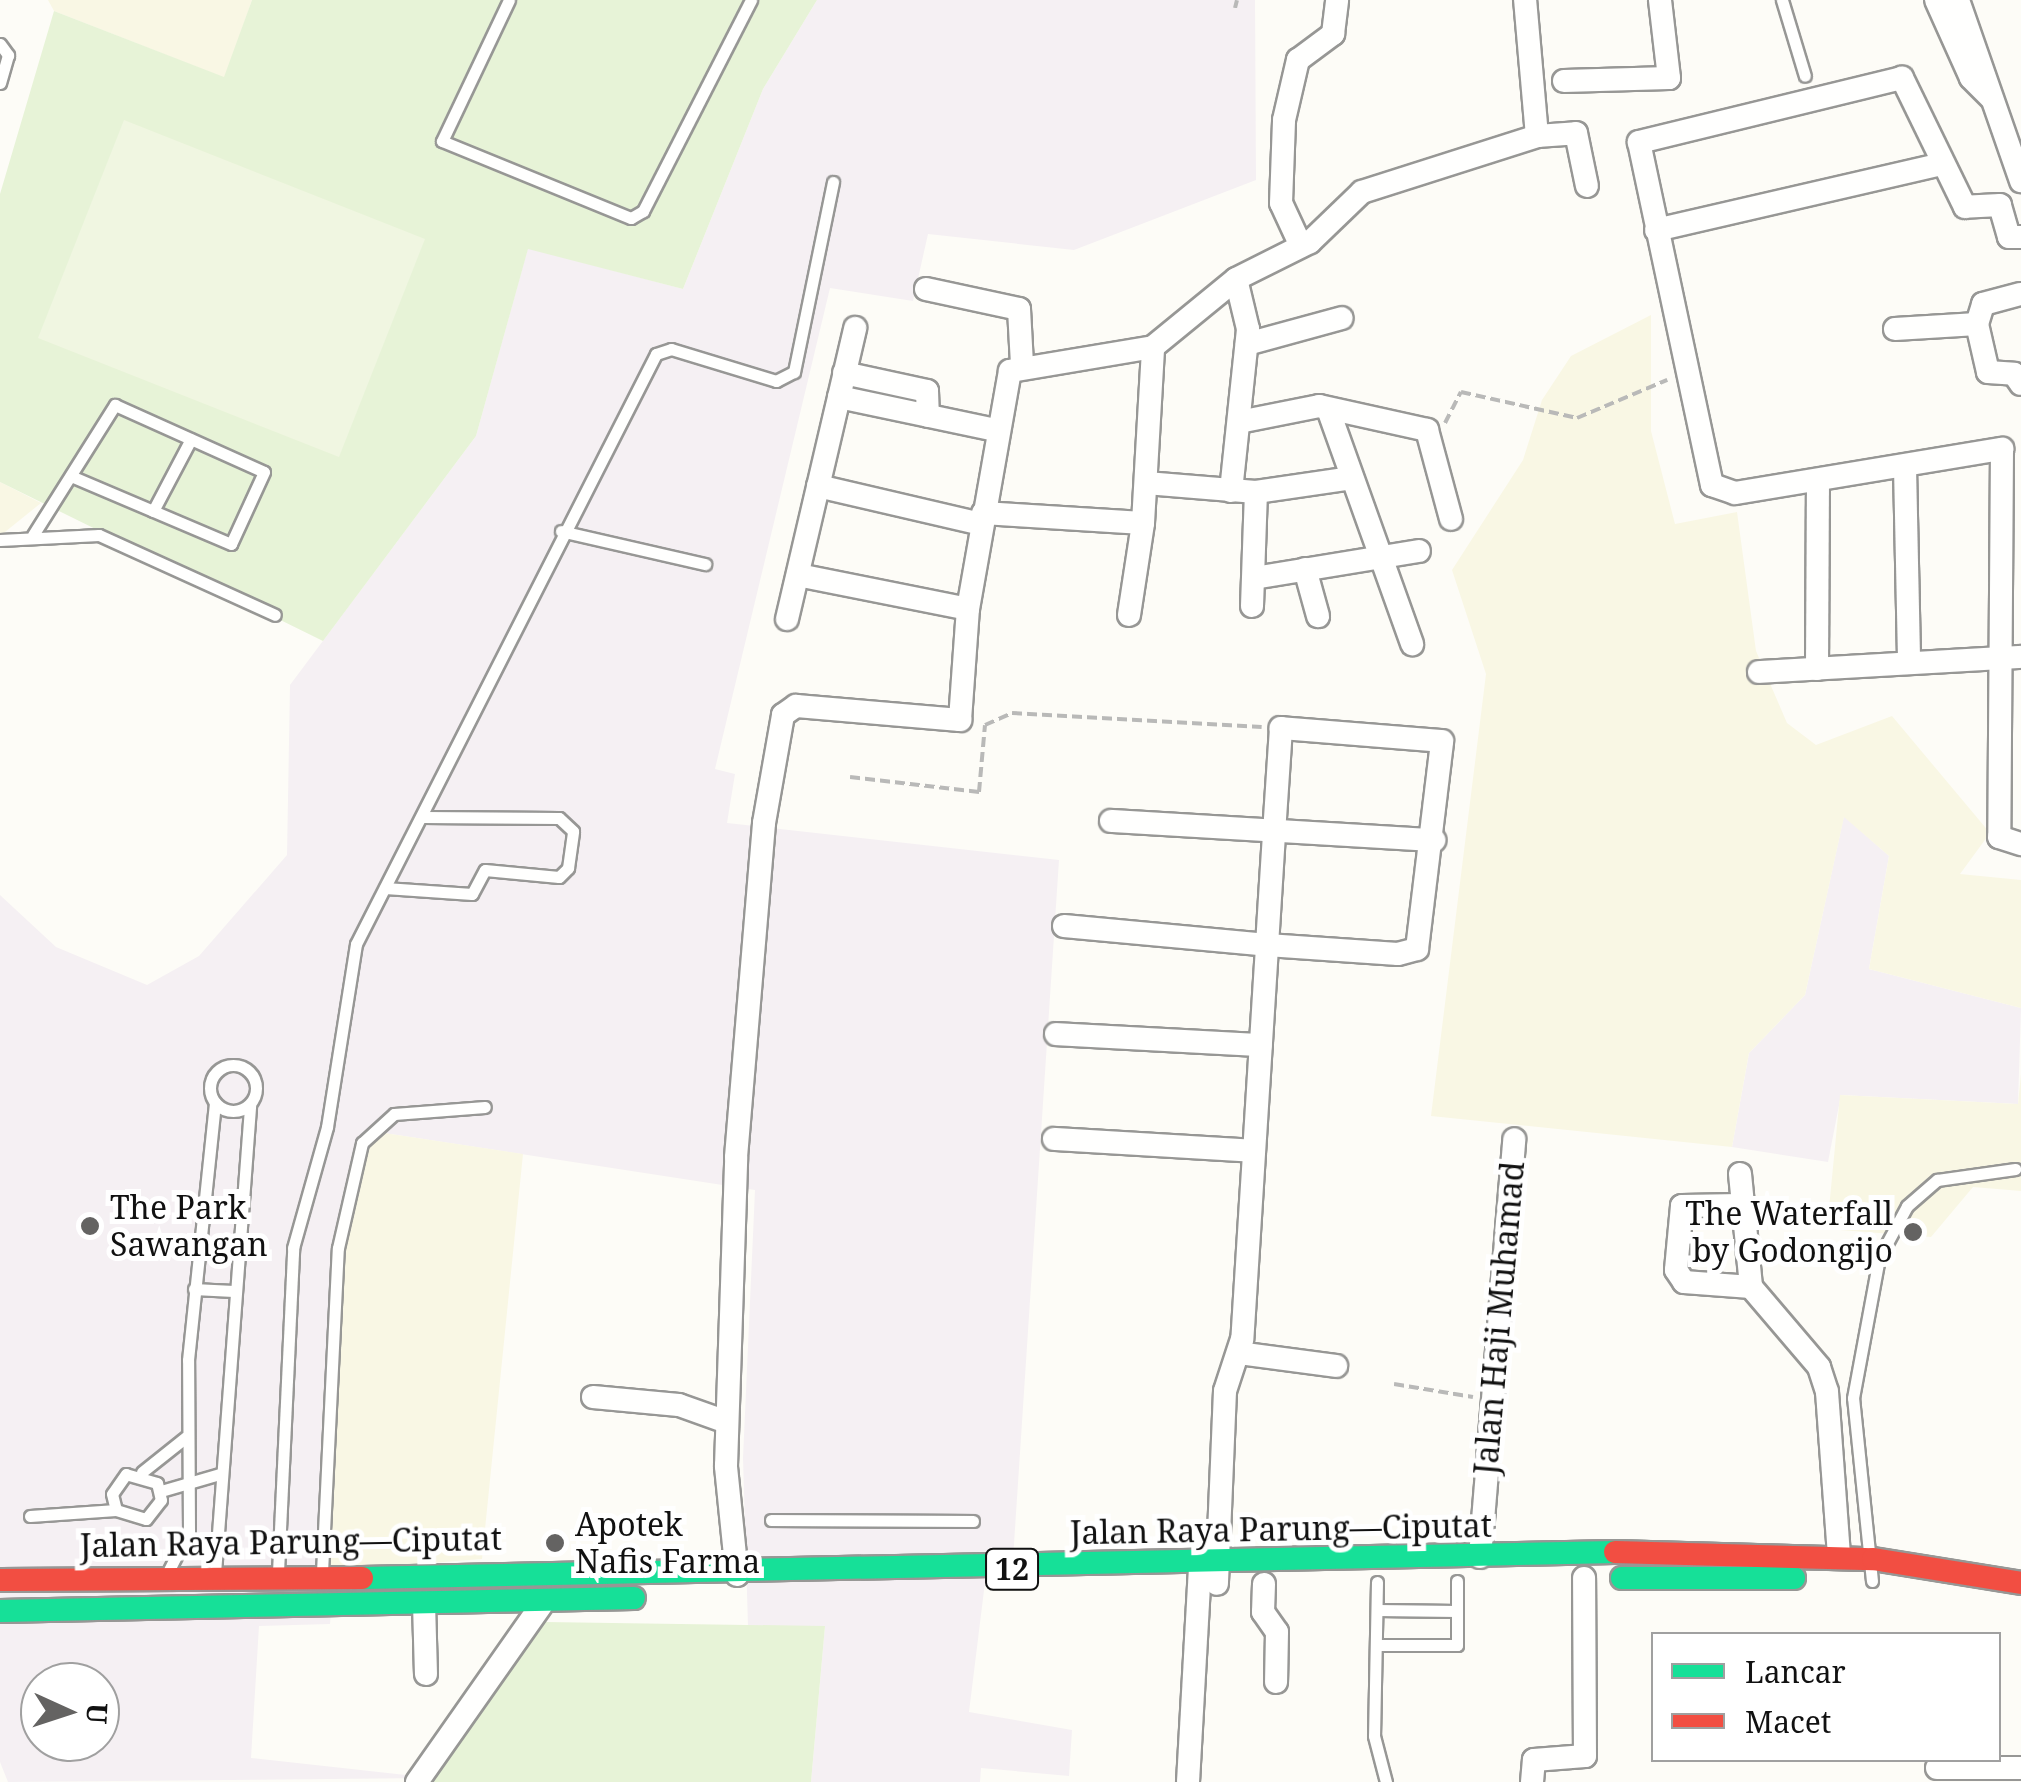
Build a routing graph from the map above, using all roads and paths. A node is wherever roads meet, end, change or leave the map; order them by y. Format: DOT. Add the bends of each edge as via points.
graph roads {
  1 [pos="508,0"];
  2 [pos="751,0"];
  3 [pos="1236,0"];
  4 [pos="1336,0"];
  5 [pos="1526,0"];
  6 [pos="1660,0"];
  7 [pos="1783,0"];
  8 [pos="1936,0"];
  9 [pos="1958,0"];
  10 [pos="1235,8"];
  11 [pos="0,44"];
  12 [pos="1804,76"];
  13 [pos="1564,81"];
  14 [pos="0,84"];
  15 [pos="1991,98"];
  16 [pos="1537,136"];
  17 [pos="1942,164"];
  18 [pos="2021,180"];
  19 [pos="833,182"];
  20 [pos="1587,186"];
  21 [pos="1656,230"];
  22 [pos="2021,237"];
  23 [pos="1302,246"];
  24 [pos="1236,279"];
  25 [pos="926,289"];
  26 [pos="2021,294"];
  27 [pos="1342,318"];
  28 [pos="1976,324"];
  29 [pos="855,328"];
  30 [pos="1895,329"];
  31 [pos="1246,344"];
  32 [pos="1153,347"];
  33 [pos="1022,364"];
  34 [pos="1685,372"];
  35 [pos="844,373"];
  36 [pos="2021,384"];
  37 [pos="839,397"];
  38 [pos="1328,408"];
  39 [pos="928,416"];
  40 [pos="1239,422"];
  41 [pos="996,430"];
  42 [pos="1427,430"];
  43 [pos="191,439"];
  44 [pos="1906,467"];
  45 [pos="71,476"];
  46 [pos="1352,478"];
  47 [pos="1818,481"];
  48 [pos="1146,483"];
  49 [pos="818,486"];
  50 [pos="1231,491"];
  51 [pos="1256,492"];
  52 [pos="153,511"];
  53 [pos="982,518"];
  54 [pos="1451,520"];
  55 [pos="0,523"];
  56 [pos="1143,523"];
  57 [pos="561,532"];
  58 [pos="33,535"];
  59 [pos="3,538"];
  60 [pos="1419,551"];
  61 [pos="1381,560"];
  62 [pos="705,564"];
  63 [pos="1305,569"];
  64 [pos="798,575"];
  65 [pos="1254,578"];
  66 [pos="1252,606"];
  67 [pos="968,609"];
  68 [pos="275,615"];
  69 [pos="1129,615"];
  70 [pos="1318,616"];
  71 [pos="787,620"];
  72 [pos="1412,644"];
  73 [pos="2011,657"];
  74 [pos="1908,663"];
  75 [pos="1817,668"];
  76 [pos="1759,672"];
  77 [pos="1281,728"];
  78 [pos="850,777"];
  79 [pos="423,817"];
  80 [pos="1111,821"];
  81 [pos="1274,834"];
  82 [pos="1434,840"];
  83 [pos="2021,844"];
  84 [pos="385,888"];
  85 [pos="1064,926"];
  86 [pos="1267,945"];
  87 [pos="1056,1034"];
  88 [pos="1261,1044"];
  89 [pos="215,1102"];
  90 [pos="250,1104"];
  91 [pos="485,1107"];
  92 [pos="1514,1139"];
  93 [pos="1054,1140"];
  94 [pos="1254,1150"];
  95 [pos="2014,1169"];
  96 [pos="1740,1174"];
  97 [pos="1740,1205"];
  98 [pos="1752,1286"];
  99 [pos="194,1289"];
  100 [pos="233,1291"];
  101 [pos="1239,1352"];
  102 [pos="1336,1366"];
  103 [pos="1394,1384"];
  104 [pos="594,1397"];
  105 [pos="1494,1400"];
  106 [pos="727,1422"];
  107 [pos="186,1437"];
  108 [pos="142,1472"];
  109 [pos="220,1474"];
  110 [pos="187,1480"];
  111 [pos="160,1491"];
  112 [pos="116,1510"];
  113 [pos="30,1516"];
  114 [pos="771,1520"];
  115 [pos="973,1520"];
  116 [pos="1839,1556"];
  117 [pos="1480,1557"];
  118 [pos="1873,1570"];
  119 [pos="278,1572"];
  120 [pos="322,1572"];
  121 [pos="167,1573"];
  122 [pos="215,1573"];
  123 [pos="1208,1574"];
  124 [pos="738,1575"];
  125 [pos="1584,1578"];
  126 [pos="0,1580"];
  127 [pos="1458,1581"];
  128 [pos="866,1582"];
  129 [pos="1377,1582"];
  130 [pos="2021,1583"];
  131 [pos="1264,1584"];
  132 [pos="544,1601"];
  133 [pos="321,1602"];
  134 [pos="424,1604"];
  135 [pos="2021,1604"];
  136 [pos="1376,1610"];
  137 [pos="1457,1610"];
  138 [pos="0,1611"];
  139 [pos="1376,1645"];
  140 [pos="426,1674"];
  141 [pos="1276,1682"];
  142 [pos="1938,1768"];
  143 [pos="2021,1768"];
  144 [pos="417,1782"];
  145 [pos="1188,1782"];
  146 [pos="1386,1782"];
  147 [pos="1532,1782"];
  1 -- 2 [label="lane" via="442,142 631,218 644,211"];
  3 -- 10 [label="path"];
  4 -- 23 [label="street" via="1333,34 1298,60 1284,120 1281,203"];
  5 -- 16 [label="street"];
  6 -- 13 [label="street" via="1669,78"];
  7 -- 12 [label="lane"];
  8 -- 15 [label="street" via="1971,78"];
  9 -- 15 [label="street"];
  11 -- 14 [label="lane" via="8,55"];
  15 -- 18 [label="street"];
  16 -- 20 [label="street" via="1576,133"];
  16 -- 23 [label="street" via="1362,192"];
  17 -- 21 [label="street"];
  17 -- 21 [label="street" via="1902,78 1638,142"];
  17 -- 22 [label="street" via="1964,206 2000,204 2006,233"];
  19 -- 57 [label="lane" via="788,380 663,350"];
  21 -- 34 [label="street"];
  23 -- 24 [label="street"];
  24 -- 31 [label="street"];
  24 -- 32 [label="street"];
  25 -- 33 [label="street" via="1019,309"];
  26 -- 28 [label="street" via="1983,304"];
  27 -- 31 [label="street"];
  28 -- 30 [label="street"];
  28 -- 36 [label="street" via="1988,372 2014,374"];
  29 -- 35 [label="street"];
  31 -- 40 [label="street"];
  32 -- 33 [label="street"];
  32 -- 48 [label="street"];
  33 -- 41 [label="street" via="1002,384"];
  34 -- 42 [label="path" via="1577,418 1462,392 1450,420"];
  34 -- 47 [label="street" via="1721,492"];
  35 -- 37 [label="street"];
  35 -- 39 [label="street" via="927,392"];
  37 -- 39 [label="street"];
  37 -- 49 [label="street"];
  38 -- 40 [label="street"];
  38 -- 42 [label="street"];
  38 -- 46 [label="street"];
  39 -- 41 [label="street"];
  40 -- 50 [label="street"];
  41 -- 53 [label="street"];
  42 -- 54 [label="street"];
  43 -- 45 [label="lane" via="115,405"];
  43 -- 52 [label="lane"];
  43 -- 52 [label="lane" via="264,472 230,544"];
  44 -- 47 [label="street"];
  44 -- 73 [label="street" via="2002,449"];
  44 -- 74 [label="street"];
  45 -- 52 [label="lane"];
  45 -- 58 [label="lane"];
  46 -- 51 [label="street"];
  46 -- 61 [label="street"];
  47 -- 75 [label="street"];
  48 -- 50 [label="street"];
  48 -- 56 [label="street"];
  49 -- 53 [label="street"];
  49 -- 64 [label="street"];
  50 -- 51 [label="street"];
  51 -- 65 [label="street"];
  53 -- 56 [label="street"];
  53 -- 67 [label="street"];
  55 -- 59 [label="lane"];
  56 -- 69 [label="street"];
  57 -- 62 [label="lane"];
  57 -- 79 [label="lane"];
  58 -- 59 [label="lane"];
  58 -- 68 [label="lane" via="99,535"];
  60 -- 61 [label="street"];
  61 -- 63 [label="street"];
  61 -- 72 [label="street"];
  63 -- 65 [label="street"];
  63 -- 70 [label="street"];
  64 -- 67 [label="street"];
  64 -- 71 [label="street"];
  65 -- 66 [label="street"];
  67 -- 106 [label="street" via="957,722 796,706 783,715 764,823 736,1158"];
  73 -- 74 [label="street"];
  73 -- 83 [label="street" via="1999,837"];
  74 -- 75 [label="street"];
  75 -- 76 [label="street"];
  77 -- 78 [label="path" via="1012,712 985,724 979,792"];
  77 -- 81 [label="street"];
  77 -- 82 [label="street" via="1442,741"];
  79 -- 84 [label="lane"];
  79 -- 84 [label="lane" via="559,818 573,831 568,868 559,876 485,870 472,894"];
  80 -- 81 [label="street"];
  81 -- 82 [label="street"];
  81 -- 86 [label="street"];
  82 -- 86 [label="street" via="1416,949"];
  84 -- 119 [label="lane" via="356,944 326,1127 293,1248"];
  85 -- 86 [label="street"];
  86 -- 88 [label="street"];
  87 -- 88 [label="street"];
  88 -- 94 [label="street"];
  89 -- 90 [label="lane" via="228,1111"];
  89 -- 90 [label="lane" via="216,1072 238,1065 256,1081"];
  89 -- 99 [label="lane"];
  90 -- 100 [label="lane"];
  91 -- 120 [label="lane" via="394,1114 362,1142 338,1248"];
  92 -- 105 [label="street, Jalan Haji Muhamad"];
  93 -- 94 [label="street"];
  94 -- 101 [label="street"];
  95 -- 118 [label="lane" via="1937,1180 1907,1206 1879,1258 1853,1398"];
  96 -- 97 [label="street"];
  97 -- 98 [label="street"];
  97 -- 98 [label="street" via="1678,1209 1676,1270 1684,1282"];
  98 -- 116 [label="street" via="1819,1366 1828,1392"];
  99 -- 100 [label="lane"];
  99 -- 107 [label="lane"];
  100 -- 109 [label="lane"];
  101 -- 102 [label="street"];
  101 -- 123 [label="street" via="1225,1392"];
  103 -- 105 [label="path"];
  104 -- 106 [label="street" via="679,1405"];
  105 -- 117 [label="street, Jalan Haji Muhamad"];
  106 -- 124 [label="street"];
  107 -- 108 [label="lane"];
  107 -- 110 [label="lane"];
  108 -- 111 [label="lane"];
  108 -- 112 [label="lane" via="118,1479"];
  109 -- 110 [label="lane"];
  109 -- 122 [label="lane"];
  110 -- 111 [label="lane"];
  110 -- 121 [label="lane" via="188,1542"];
  111 -- 112 [label="lane" via="146,1520"];
  112 -- 113 [label="lane"];
  114 -- 115 [label="lane"];
  116 -- 117 [label="highway, Jalan Raya Parung—Ciputat / 12" via="1714,1549"];
  116 -- 118 [label="highway, Jalan Raya Parung—Ciputat / 12"];
  117 -- 123 [label="highway, Jalan Raya Parung—Ciputat / 12"];
  118 -- 125 [label="highway, Jalan Raya Parung—Ciputat / 12"];
  118 -- 130 [label="highway, Jalan Raya Parung—Ciputat / 12"];
  118 -- 135 [label="highway, Jalan Raya Parung—Ciputat / 12"];
  119 -- 120 [label="highway, Jalan Raya Parung—Ciputat / 12"];
  119 -- 122 [label="highway, Jalan Raya Parung—Ciputat / 12"];
  120 -- 124 [label="highway, Jalan Raya Parung—Ciputat / 12"];
  120 -- 133 [label="highway"];
  121 -- 122 [label="highway, Jalan Raya Parung—Ciputat / 12"];
  121 -- 126 [label="highway, Jalan Raya Parung—Ciputat / 12"];
  123 -- 128 [label="highway, Jalan Raya Parung—Ciputat / 12"];
  123 -- 131 [label="highway, Jalan Raya Parung—Ciputat / 12"];
  123 -- 145 [label="street"];
  124 -- 128 [label="highway, Jalan Raya Parung—Ciputat / 12"];
  125 -- 127 [label="highway, Jalan Raya Parung—Ciputat / 12"];
  125 -- 147 [label="street" via="1585,1756 1534,1760"];
  127 -- 129 [label="highway, Jalan Raya Parung—Ciputat / 12"];
  127 -- 137 [label="lane"];
  128 -- 132 [label="highway, Jalan Raya Parung—Ciputat / 12"];
  129 -- 131 [label="highway, Jalan Raya Parung—Ciputat / 12"];
  129 -- 136 [label="lane"];
  131 -- 141 [label="street" via="1264,1612 1277,1632"];
  132 -- 134 [label="highway, Jalan Raya Parung—Ciputat / 12"];
  132 -- 144 [label="street"];
  133 -- 134 [label="highway, Jalan Raya Parung—Ciputat / 12"];
  133 -- 138 [label="highway, Jalan Raya Parung—Ciputat / 12"];
  134 -- 140 [label="street"];
  136 -- 137 [label="lane"];
  136 -- 139 [label="lane"];
  137 -- 139 [label="lane" via="1457,1646"];
  139 -- 146 [label="lane" via="1374,1736"];
  142 -- 143 [label="street"];
}
